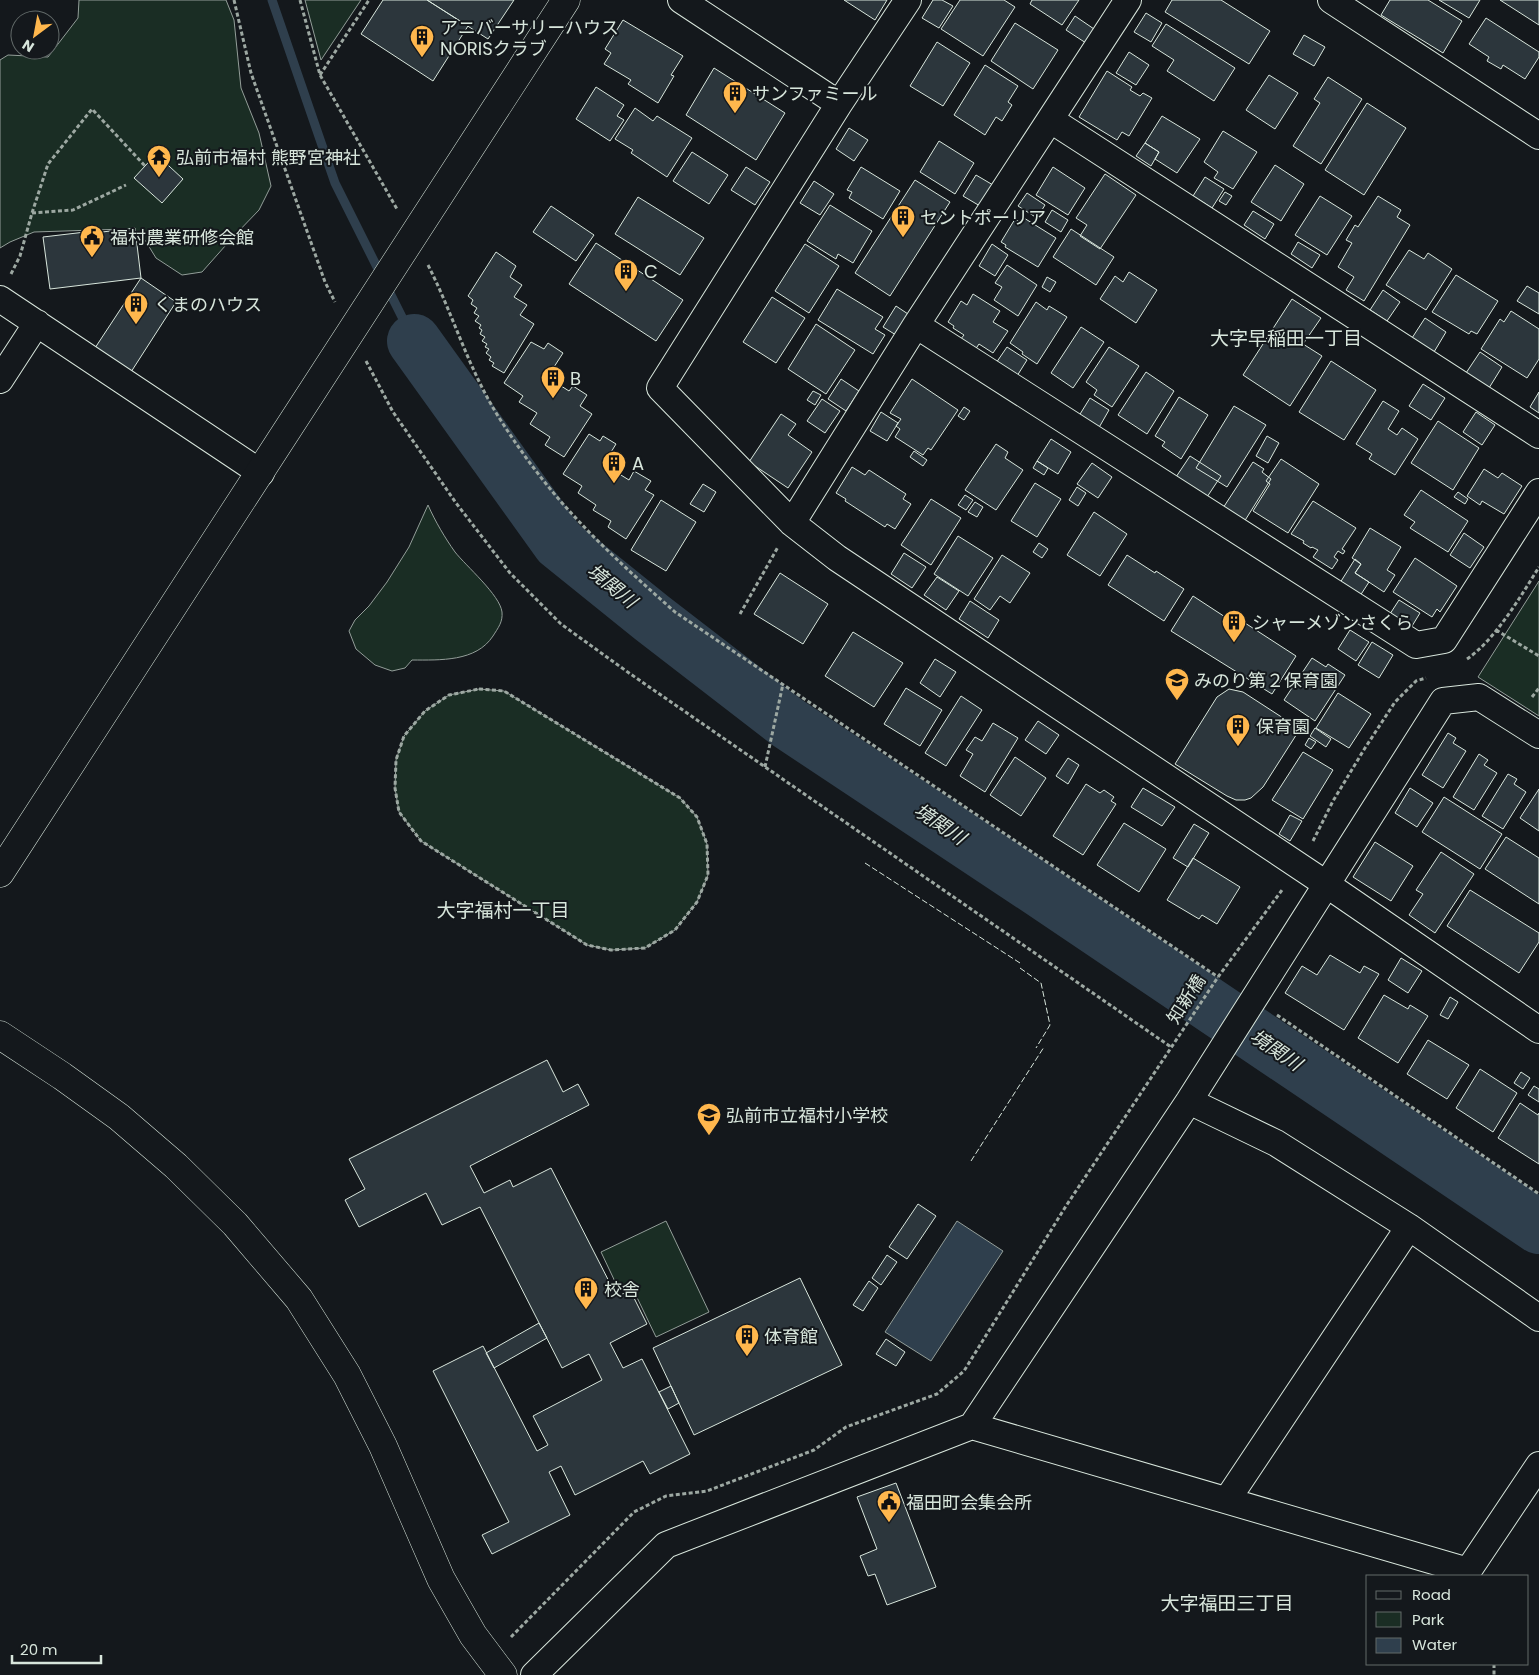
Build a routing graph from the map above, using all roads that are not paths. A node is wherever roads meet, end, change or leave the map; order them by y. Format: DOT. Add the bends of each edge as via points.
graph roads {
  1 [pos="566,0"];
  2 [pos="682,0"];
  3 [pos="908,0"];
  4 [pos="1128,0"];
  5 [pos="1331,0"];
  6 [pos="840,104"];
  7 [pos="1050,120"];
  8 [pos="1539,136"];
  9 [pos="4,289"];
  10 [pos="37,323"];
  11 [pos="916,325"];
  12 [pos="0,380"];
  13 [pos="1539,435"];
  14 [pos="261,473"];
  15 [pos="1539,492"];
  16 [pos="792,522"];
  17 [pos="1539,735"];
  18 [pos="0,873"];
  19 [pos="1326,884"];
  20 [pos="1539,1030"];
  21 [pos="0,1035"];
  22 [pos="1189,1101"];
  23 [pos="1409,1227"];
  24 [pos="1539,1318"];
  25 [pos="972,1426"];
  26 [pos="1539,1465"];
  27 [pos="1227,1500"];
  28 [pos="503,1675"];
  29 [pos="534,1675"];
  1 -- 14 [label="street"];
  2 -- 6 [label="street"];
  3 -- 6 [label="street"];
  4 -- 7 [label="street"];
  5 -- 8 [label="street"];
  6 -- 16 [label="street" via="660,388"];
  7 -- 11 [label="street"];
  7 -- 13 [label="street"];
  9 -- 10 [label="street"];
  10 -- 12 [label="street"];
  10 -- 14 [label="street"];
  11 -- 15 [label="street" via="1416,645 1444,640"];
  11 -- 16 [label="street"];
  14 -- 18 [label="street"];
  16 -- 19 [label="street" via="837,558"];
  17 -- 19 [label="street" via="1479,696 1443,701"];
  19 -- 20 [label="street"];
  19 -- 22 [label="street"];
  21 -- 28 [label="street" via="111,1111 176,1166 234,1224 299,1299 347,1374 384,1446 441,1579 473,1635"];
  22 -- 23 [label="street" via="1276,1143"];
  22 -- 25 [label="street"];
  23 -- 24 [label="street"];
  23 -- 27 [label="street"];
  25 -- 27 [label="street"];
  25 -- 29 [label="street" via="666,1545"];
  26 -- 27 [label="street" via="1468,1571"];
}
